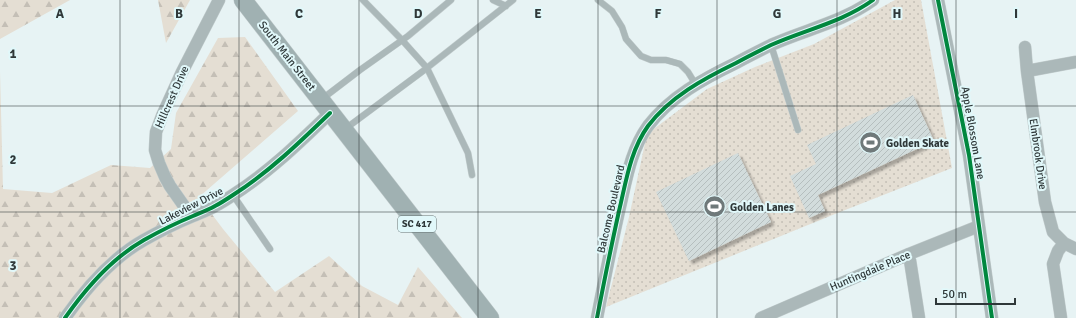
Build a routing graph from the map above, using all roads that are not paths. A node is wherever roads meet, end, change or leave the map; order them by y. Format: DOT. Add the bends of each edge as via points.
graph roads {
  1 [pos="219,0"];
  2 [pos="243,0"];
  3 [pos="363,0"];
  4 [pos="451,0"];
  5 [pos="494,0"];
  6 [pos="513,0"];
  7 [pos="598,0"];
  8 [pos="873,0"];
  9 [pos="938,0"];
  10 [pos="506,6"];
  11 [pos="402,40"];
  12 [pos="771,45"];
  13 [pos="1024,47"];
  14 [pos="1076,62"];
  15 [pos="427,68"];
  16 [pos="1027,71"];
  17 [pos="696,85"];
  18 [pos="326,107"];
  19 [pos="344,130"];
  20 [pos="798,130"];
  21 [pos="472,175"];
  22 [pos="233,195"];
  23 [pos="192,216"];
  24 [pos="979,226"];
  25 [pos="1064,243"];
  26 [pos="270,249"];
  27 [pos="1076,249"];
  28 [pos="909,254"];
  29 [pos="65,318"];
  30 [pos="490,318"];
  31 [pos="597,318"];
  32 [pos="761,318"];
  33 [pos="918,318"];
  34 [pos="992,318"];
  35 [pos="1061,318"];
  1 -- 23 [label="street, Hillcrest Drive" via="182,72 156,132 155,150 165,177"];
  2 -- 18 [label="main road, South Main Street / SC 417"];
  3 -- 11 [label="lane"];
  4 -- 11 [label="lane"];
  5 -- 10 [label="lane"];
  6 -- 10 [label="lane"];
  7 -- 17 [label="lane" via="612,11 626,39 641,56 680,64"];
  8 -- 12 [label="street, Balcome Boulevard" via="846,15"];
  9 -- 24 [label="street, Apple Blossom Lane" via="969,155"];
  10 -- 15 [label="lane"];
  11 -- 15 [label="lane"];
  11 -- 18 [label="lane" via="360,70"];
  12 -- 17 [label="street, Balcome Boulevard"];
  12 -- 20 [label="lane"];
  13 -- 16 [label="street, Elmbrook Drive"];
  14 -- 16 [label="street"];
  15 -- 19 [label="lane"];
  15 -- 21 [label="lane" via="468,153"];
  16 -- 25 [label="street, Elmbrook Drive" via="1045,202 1053,232"];
  17 -- 31 [label="street, Balcome Boulevard" via="661,112 649,125 637,145 624,189"];
  18 -- 19 [label="main road, SC 417"];
  18 -- 22 [label="street, Lakeview Drive" via="283,158"];
  19 -- 30 [label="main road, SC 417"];
  22 -- 23 [label="street, Lakeview Drive"];
  22 -- 26 [label="lane"];
  23 -- 29 [label="street, Lakeview Drive" via="143,240 124,253 90,285"];
  24 -- 28 [label="street, Huntingdale Place"];
  24 -- 34 [label="street, Apple Blossom Lane"];
  25 -- 27 [label="street, Elmbrook Drive"];
  25 -- 35 [label="street" via="1054,264"];
  28 -- 32 [label="street, Huntingdale Place"];
  28 -- 33 [label="street"];
}
